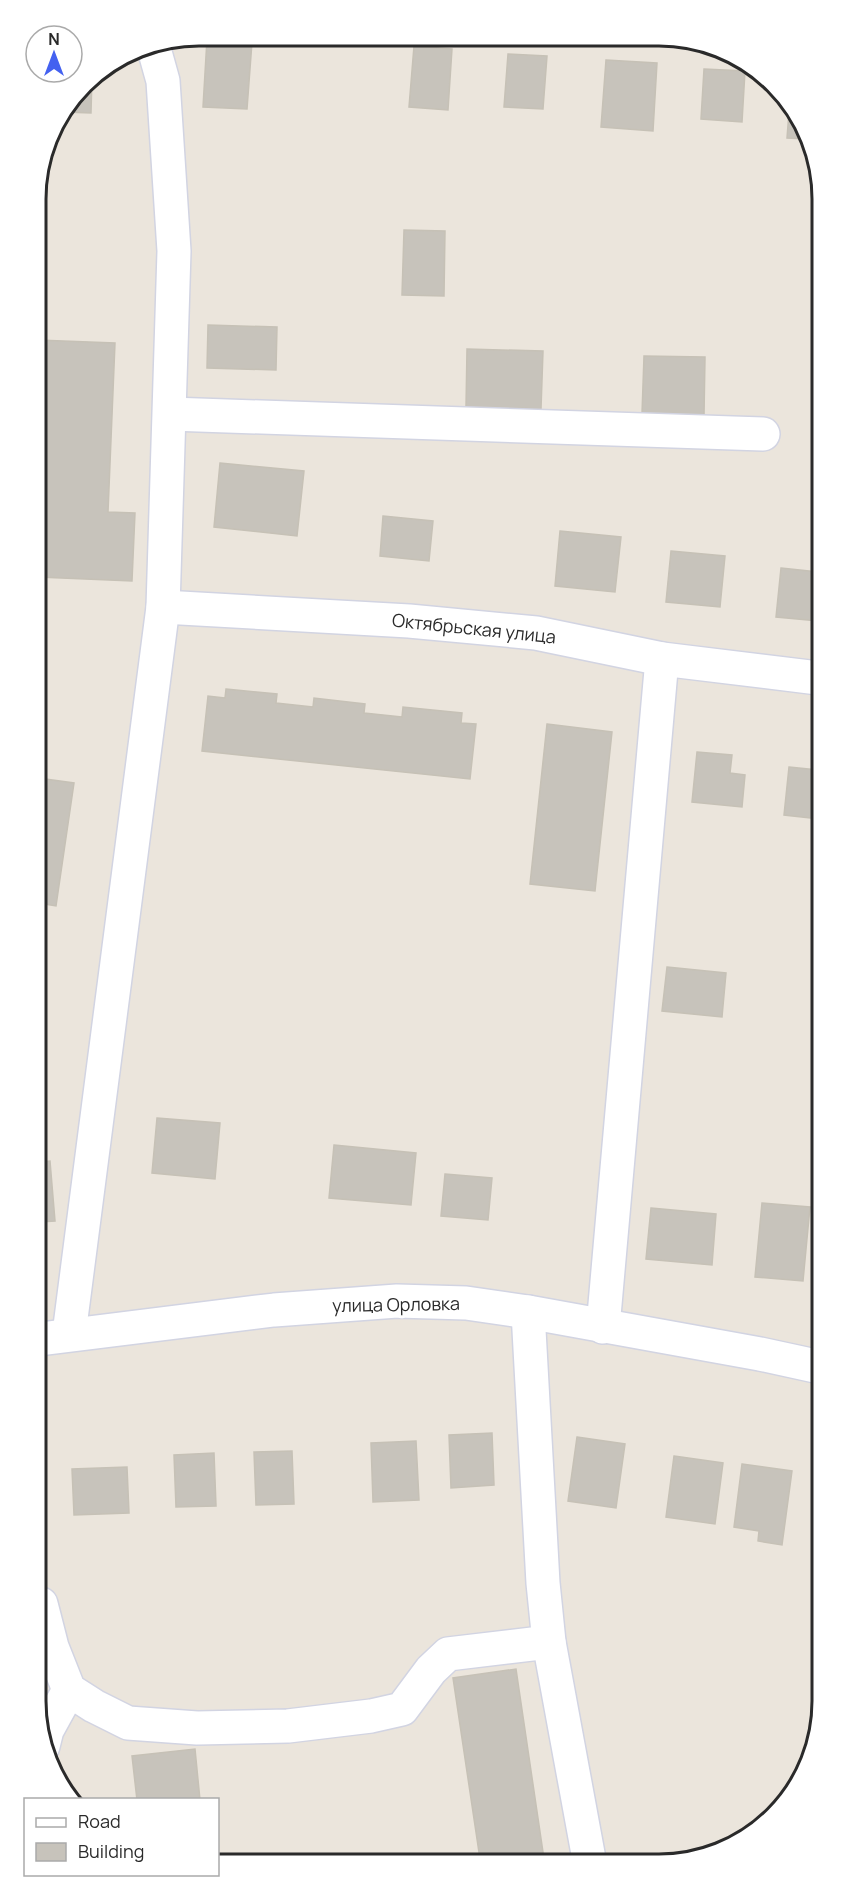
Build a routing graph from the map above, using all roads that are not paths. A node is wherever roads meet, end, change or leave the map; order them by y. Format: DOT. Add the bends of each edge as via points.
graph roads {
  1 [pos="155,53"];
  2 [pos="170,414"];
  3 [pos="763,434"];
  4 [pos="163,607"];
  5 [pos="662,658"];
  6 [pos="812,677"];
  7 [pos="528,1312"];
  8 [pos="603,1327"];
  9 [pos="55,1337"];
  10 [pos="811,1365"];
  11 [pos="46,1624"];
  12 [pos="549,1642"];
  13 [pos="69,1690"];
  14 [pos="49,1726"];
  15 [pos="587,1854"];
  1 -- 2 [label="street" via="163,81 174,251"];
  2 -- 3 [label="street"];
  2 -- 4 [label="street"];
  4 -- 5 [label="street, Октябрьская улица" via="410,621 536,633"];
  4 -- 9 [label="street"];
  5 -- 6 [label="street, Октябрьская улица"];
  5 -- 8 [label="street"];
  7 -- 8 [label="street, улица Орловка"];
  7 -- 9 [label="street, улица Орловка" via="466,1303 397,1301 274,1310"];
  7 -- 12 [label="street"];
  8 -- 10 [label="street, улица Орловка"];
  11 -- 13 [label="street"];
  12 -- 13 [label="street" via="448,1654 402,1708 371,1716 288,1726 197,1728 128,1723"];
  12 -- 15 [label="street"];
  13 -- 14 [label="street"];
}
